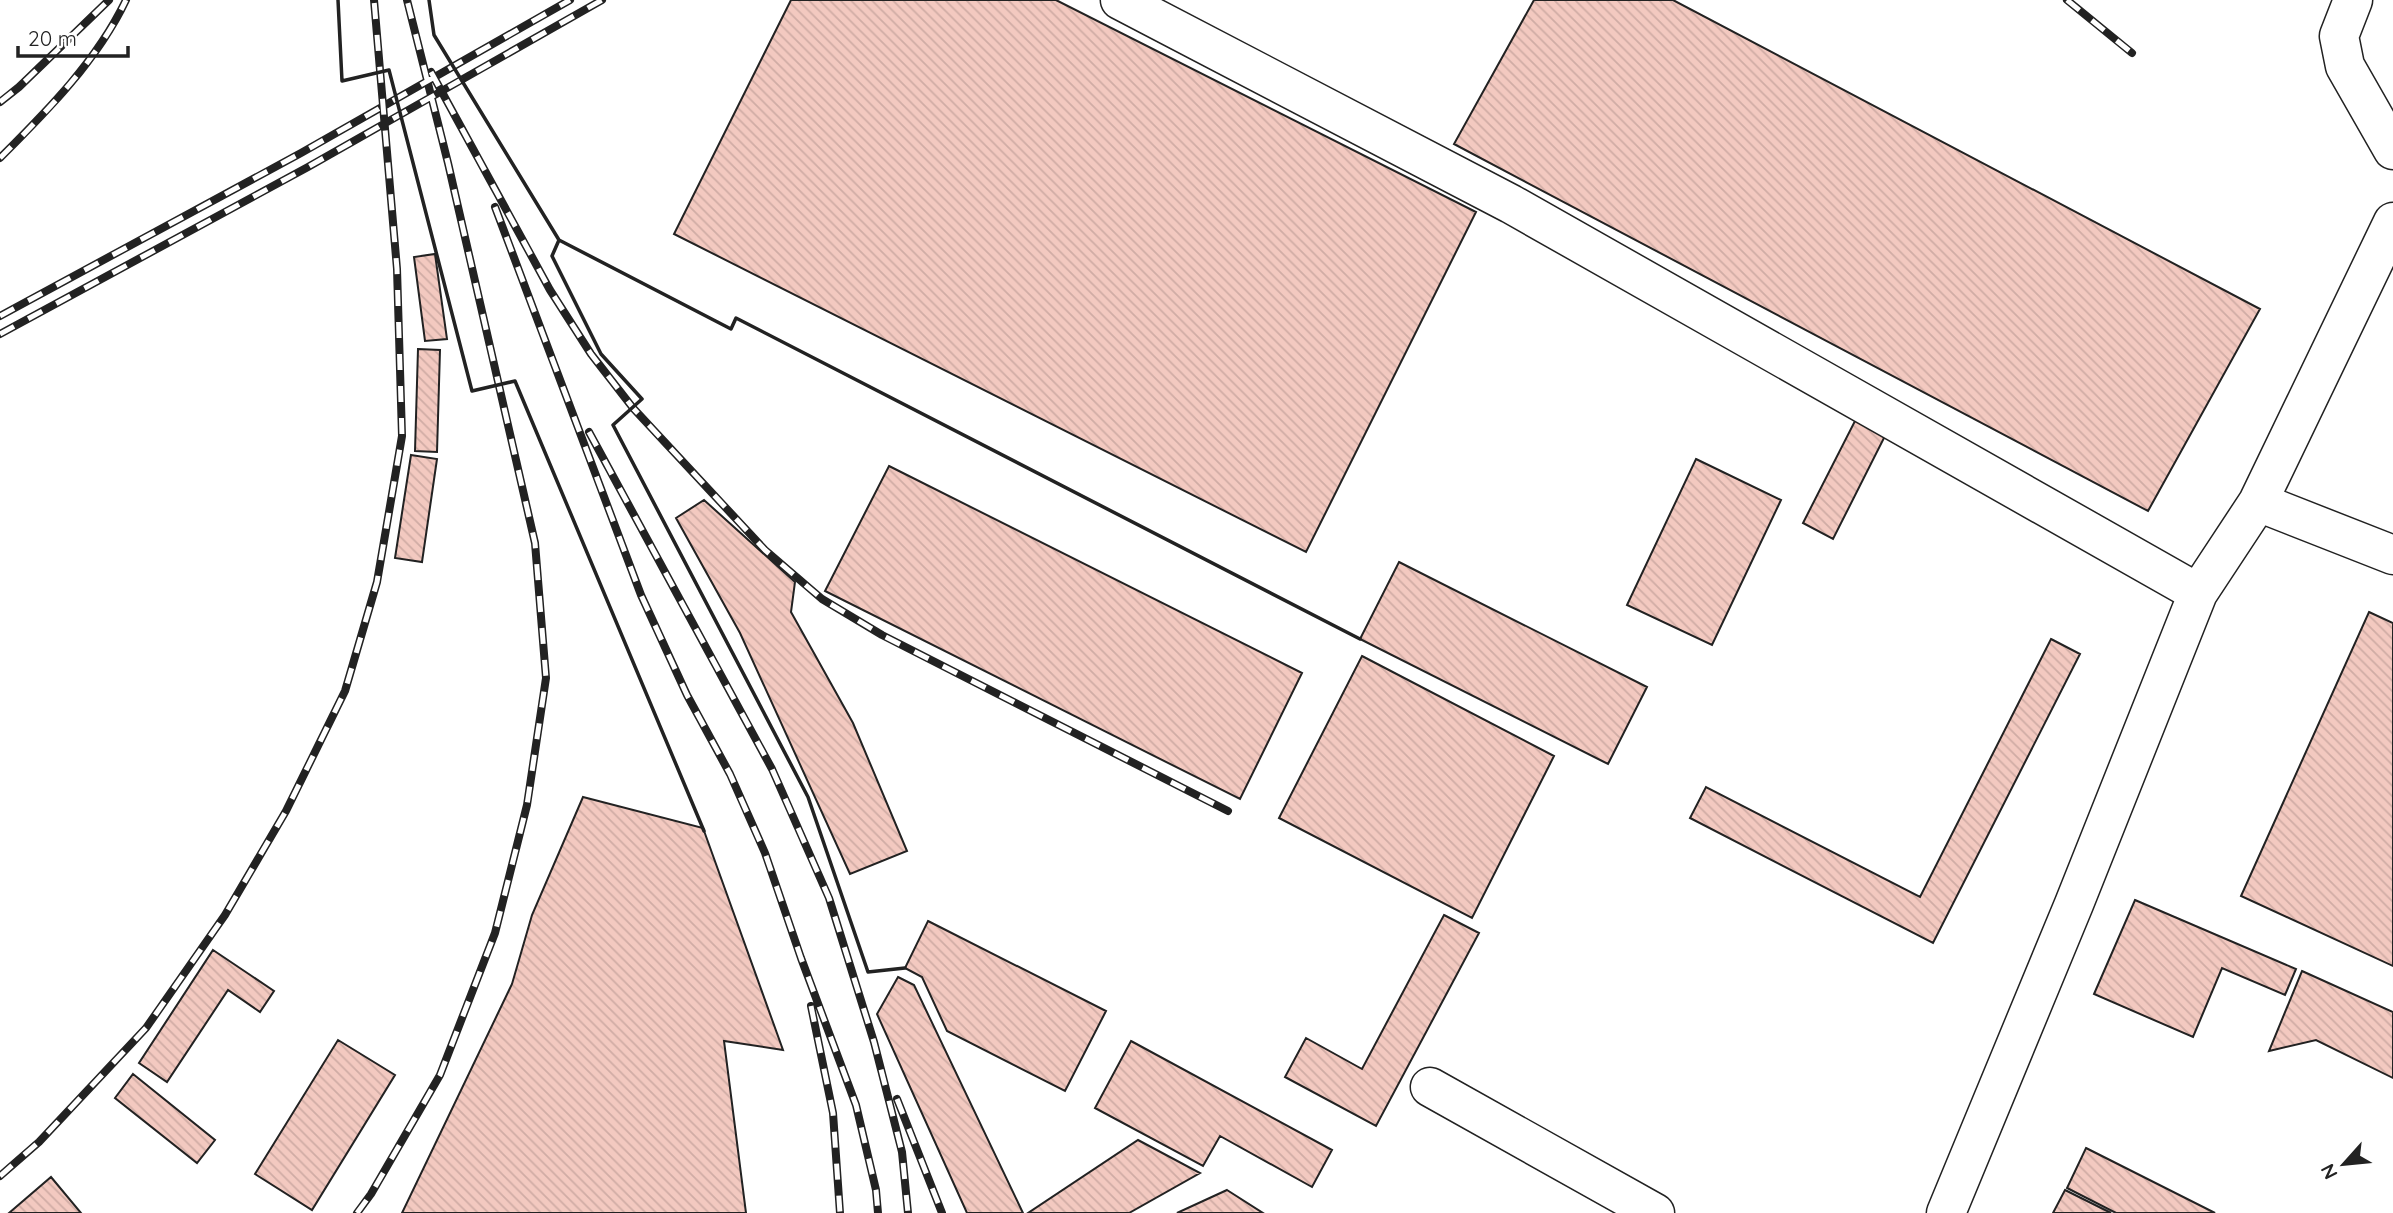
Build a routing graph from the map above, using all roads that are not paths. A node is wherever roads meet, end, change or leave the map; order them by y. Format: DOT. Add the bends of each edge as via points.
graph roads {
  1 [pos="1120,0"];
  2 [pos="2353,0"];
  3 [pos="2393,150"];
  4 [pos="2393,222"];
  5 [pos="2259,502"];
  6 [pos="2393,555"];
  7 [pos="2198,593"];
  8 [pos="1430,1087"];
  9 [pos="1655,1213"];
  10 [pos="1946,1213"];
  1 -- 7 [label="street" via="1511,204"];
  2 -- 3 [label="street" via="2339,36 2345,66"];
  4 -- 5 [label="street"];
  5 -- 6 [label="street"];
  5 -- 7 [label="street"];
  7 -- 10 [label="street"];
  8 -- 9 [label="street"];
}
